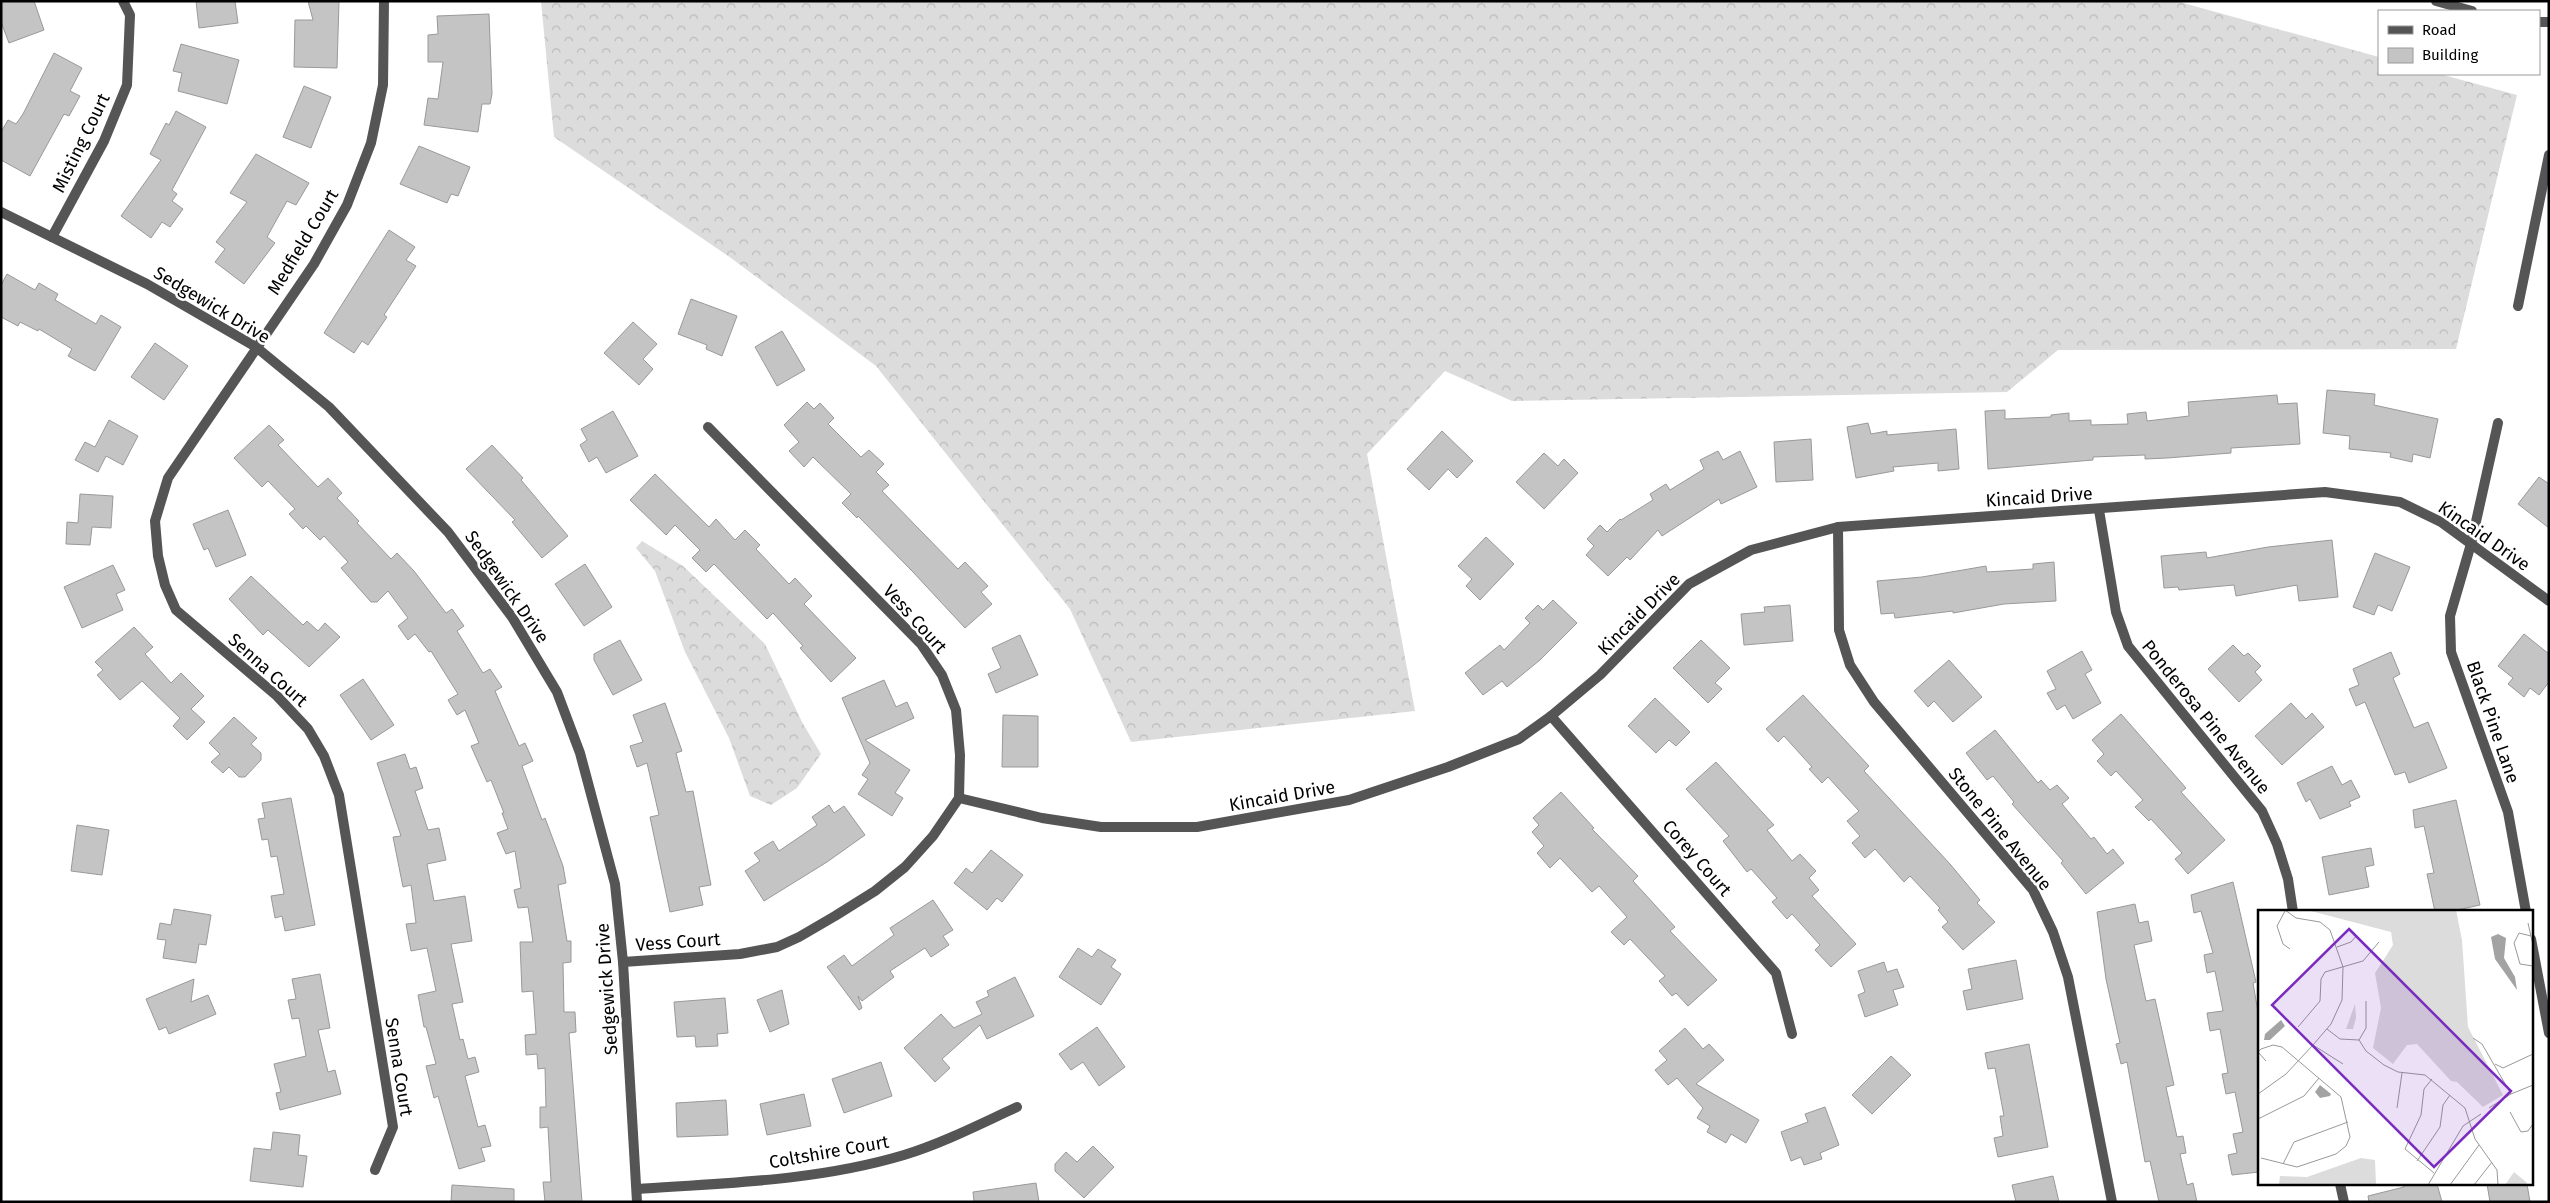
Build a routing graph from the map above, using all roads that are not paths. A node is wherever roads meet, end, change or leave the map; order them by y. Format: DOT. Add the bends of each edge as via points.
graph roads {
  1 [pos="123,1"];
  2 [pos="384,1"];
  3 [pos="2436,1"];
  4 [pos="2468,10"];
  5 [pos="2549,155"];
  6 [pos="1,212"];
  7 [pos="52,237"];
  8 [pos="2518,306"];
  9 [pos="256,347"];
  10 [pos="2498,423"];
  11 [pos="708,427"];
  12 [pos="2099,510"];
  13 [pos="1838,527"];
  14 [pos="2471,544"];
  15 [pos="2549,601"];
  16 [pos="1551,716"];
  17 [pos="959,798"];
  18 [pos="2293,910"];
  19 [pos="2526,910"];
  20 [pos="2532,944"];
  21 [pos="623,962"];
  22 [pos="2549,1033"];
  23 [pos="1792,1034"];
  24 [pos="1017,1108"];
  25 [pos="375,1170"];
  26 [pos="2340,1186"];
  27 [pos="637,1189"];
  28 [pos="637,1202"];
  29 [pos="2112,1202"];
  30 [pos="2344,1202"];
  1 -- 7 [label="street, Misting Court" via="130,15 127,85 104,141"];
  2 -- 9 [label="street, Medfield Court" via="383,85 370,143 347,205 314,264"];
  3 -- 4 [label="street"];
  5 -- 8 [label="street"];
  6 -- 7 [label="street, Sedgewick Drive"];
  7 -- 9 [label="street, Sedgewick Drive" via="147,284"];
  9 -- 21 [label="street, Sedgewick Drive" via="330,407 448,532 512,617 557,692 580,754 615,884"];
  9 -- 25 [label="street, Senna Court" via="168,478 155,522 158,556 176,610 277,696 308,728 324,756 340,796 392,1126"];
  10 -- 14 [label="street, Black Pine Lane"];
  11 -- 17 [label="street, Vess Court" via="920,644 942,675 956,710"];
  12 -- 13 [label="street, Kincaid Drive"];
  12 -- 14 [label="street, Kincaid Drive" via="2325,492 2400,502 2441,522"];
  12 -- 18 [label="street, Ponderosa Pine Avenue" via="2116,612 2128,646 2262,811 2288,879"];
  13 -- 16 [label="street, Kincaid Drive" via="1751,550 1689,584 1600,675"];
  13 -- 29 [label="street, Stone Pine Avenue" via="1839,630 1850,665 1874,702 2033,890 2052,932 2068,978"];
  14 -- 15 [label="street, Kincaid Drive"];
  14 -- 19 [label="street, Black Pine Lane" via="2450,616 2452,652 2508,812"];
  16 -- 17 [label="street, Kincaid Drive" via="1519,739 1349,800 1197,827 1100,827 1042,818"];
  16 -- 23 [label="street, Corey Court" via="1776,973"];
  17 -- 21 [label="street, Vess Court" via="933,836 905,866 875,891 799,937 761,952"];
  20 -- 22 [label="street"];
  21 -- 27 [label="street, Sedgewick Drive"];
  24 -- 27 [label="street, Coltshire Court" via="941,1142 863,1165 784,1179"];
  26 -- 30 [label="street"];
  27 -- 28 [label="street, Sedgewick Drive"];
}
